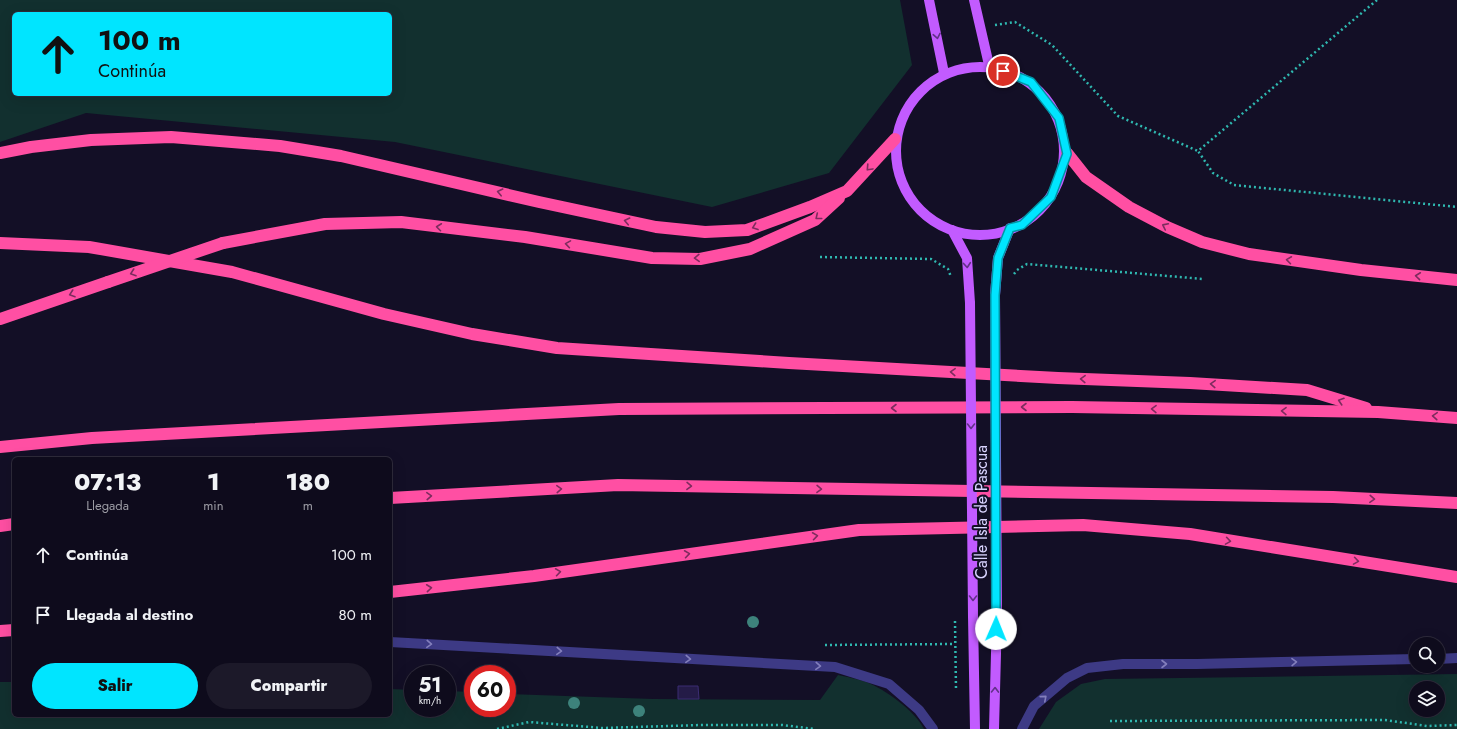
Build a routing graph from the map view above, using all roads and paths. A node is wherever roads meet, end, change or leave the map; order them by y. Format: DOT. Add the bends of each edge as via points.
graph roads {
  1 [pos="930,0"];
  2 [pos="974,0"];
  3 [pos="1378,0"];
  4 [pos="979,26"];
  5 [pos="989,65"];
  6 [pos="944,73"];
  7 [pos="895,140"];
  8 [pos="1198,151"];
  9 [pos="0,153"];
  10 [pos="1067,154"];
  11 [pos="847,191"];
  12 [pos="1457,207"];
  13 [pos="1010,228"];
  14 [pos="952,230"];
  15 [pos="0,243"];
  16 [pos="820,258"];
  17 [pos="1013,277"];
  18 [pos="1203,279"];
  19 [pos="1457,280"];
  20 [pos="952,281"];
  21 [pos="0,319"];
  22 [pos="1378,412"];
  23 [pos="1457,418"];
  24 [pos="0,447"];
  25 [pos="392,498"];
  26 [pos="1457,503"];
  27 [pos="12,524"];
  28 [pos="0,526"];
  29 [pos="1457,578"];
  30 [pos="392,592"];
  31 [pos="12,630"];
  32 [pos="0,631"];
  33 [pos="0,636"];
  34 [pos="12,636"];
  35 [pos="392,642"];
  36 [pos="955,644"];
  37 [pos="825,645"];
  38 [pos="1457,658"];
  39 [pos="1409,659"];
  40 [pos="1445,659"];
  41 [pos="1110,721"];
  42 [pos="1457,725"];
  43 [pos="497,729"];
  44 [pos="814,729"];
  45 [pos="933,729"];
  46 [pos="975,729"];
  47 [pos="994,729"];
  48 [pos="1022,729"];
  1 -- 6 [label="main road, one-way"];
  2 -- 4 [label="main road"];
  3 -- 8 [label="path"];
  4 -- 5 [label="main road"];
  4 -- 8 [label="path" via="1015,22 1052,45 1118,116"];
  5 -- 6 [label="main road"];
  5 -- 10 [label="main road" via="1031,82 1059,118"];
  6 -- 7 [label="main road" via="915,96"];
  7 -- 11 [label="highway, one-way"];
  7 -- 14 [label="main road" via="902,186 917,209 940,226"];
  8 -- 12 [label="path" via="1213,173 1234,185"];
  11 -- 9 [label="highway, one-way" via="747,230 705,232 656,227 364,161 280,146 171,137 91,140"];
  10 -- 13 [label="main road" via="1051,197 1022,225"];
  19 -- 10 [label="highway, one-way" via="1249,254 1202,242 1129,207 1086,177"];
  11 -- 21 [label="highway, one-way, bridge" via="815,220 750,249 700,259 652,258 525,237 400,222 325,224 223,243"];
  13 -- 14 [label="main road" via="984,236 966,235"];
  47 -- 13 [label="main road, Calle Isla de Pascua, one-way, bridge" via="997,614 995,295 998,258"];
  14 -- 46 [label="main road, Calle Isla de Pascua, one-way, bridge" via="967,258 970,303"];
  22 -- 15 [label="highway, one-way" via="1307,390 1019,376 557,348 472,334 384,314 232,272 89,248"];
  16 -- 20 [label="path" via="931,259 948,269"];
  17 -- 18 [label="path" via="1017,270 1027,264"];
  23 -- 22 [label="highway, one-way"];
  22 -- 24 [label="highway, one-way" via="1072,407 619,409 92,438"];
  25 -- 26 [label="highway, one-way" via="618,485 1333,497"];
  27 -- 28 [label="highway"];
  30 -- 29 [label="highway, one-way" via="534,576 859,530 1075,526 1190,534"];
  31 -- 32 [label="highway"];
  33 -- 34 [label="lane"];
  35 -- 45 [label="lane, one-way" via="835,667 889,684 919,710"];
  36 -- 37 [label="path"];
  38 -- 40 [label="lane"];
  48 -- 39 [label="lane, one-way" via="1034,706 1067,678 1087,668 1123,664"];
  41 -- 42 [label="path" via="1386,720 1427,726"];
  43 -- 44 [label="path" via="529,722 602,728 782,725"];
}
